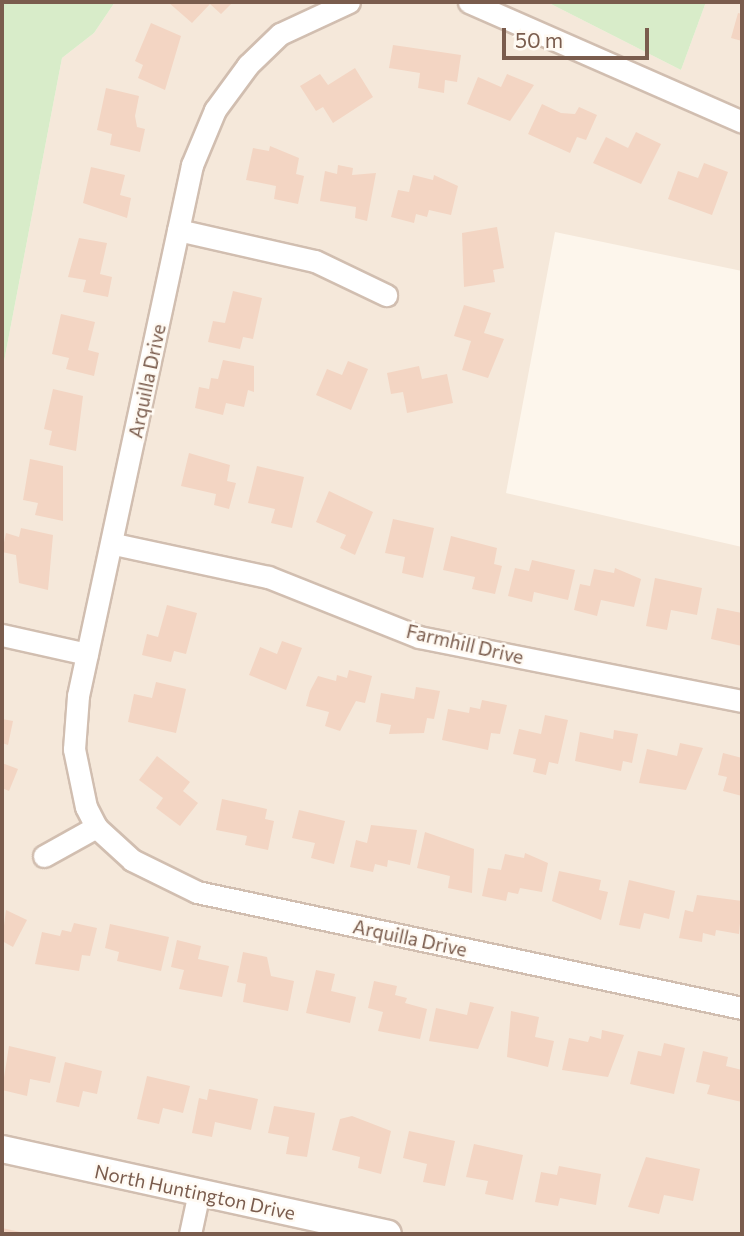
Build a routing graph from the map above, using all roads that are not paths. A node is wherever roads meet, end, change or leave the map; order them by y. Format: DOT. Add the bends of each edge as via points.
graph roads {
  1 [pos="349,2"];
  2 [pos="468,2"];
  3 [pos="742,122"];
  4 [pos="178,230"];
  5 [pos="386,295"];
  6 [pos="114,544"];
  7 [pos="2,635"];
  8 [pos="87,654"];
  9 [pos="742,701"];
  10 [pos="96,827"];
  11 [pos="44,856"];
  12 [pos="742,1008"];
  13 [pos="2,1149"];
  14 [pos="199,1192"];
  15 [pos="190,1234"];
  16 [pos="388,1234"];
  1 -- 4 [label="street, Arquilla Drive" via="280,34 248,65 203,132"];
  2 -- 3 [label="street"];
  4 -- 5 [label="street" via="315,261"];
  4 -- 6 [label="street, Arquilla Drive"];
  6 -- 8 [label="street, Arquilla Drive"];
  6 -- 9 [label="street, Farmhill Drive" via="268,577 419,637"];
  7 -- 8 [label="street"];
  8 -- 10 [label="street, Arquilla Drive" via="74,749"];
  10 -- 11 [label="street"];
  10 -- 12 [label="street, Arquilla Drive" via="132,860 197,892"];
  13 -- 14 [label="street, North Huntington Drive"];
  14 -- 15 [label="street"];
  14 -- 16 [label="street, North Huntington Drive"];
}
